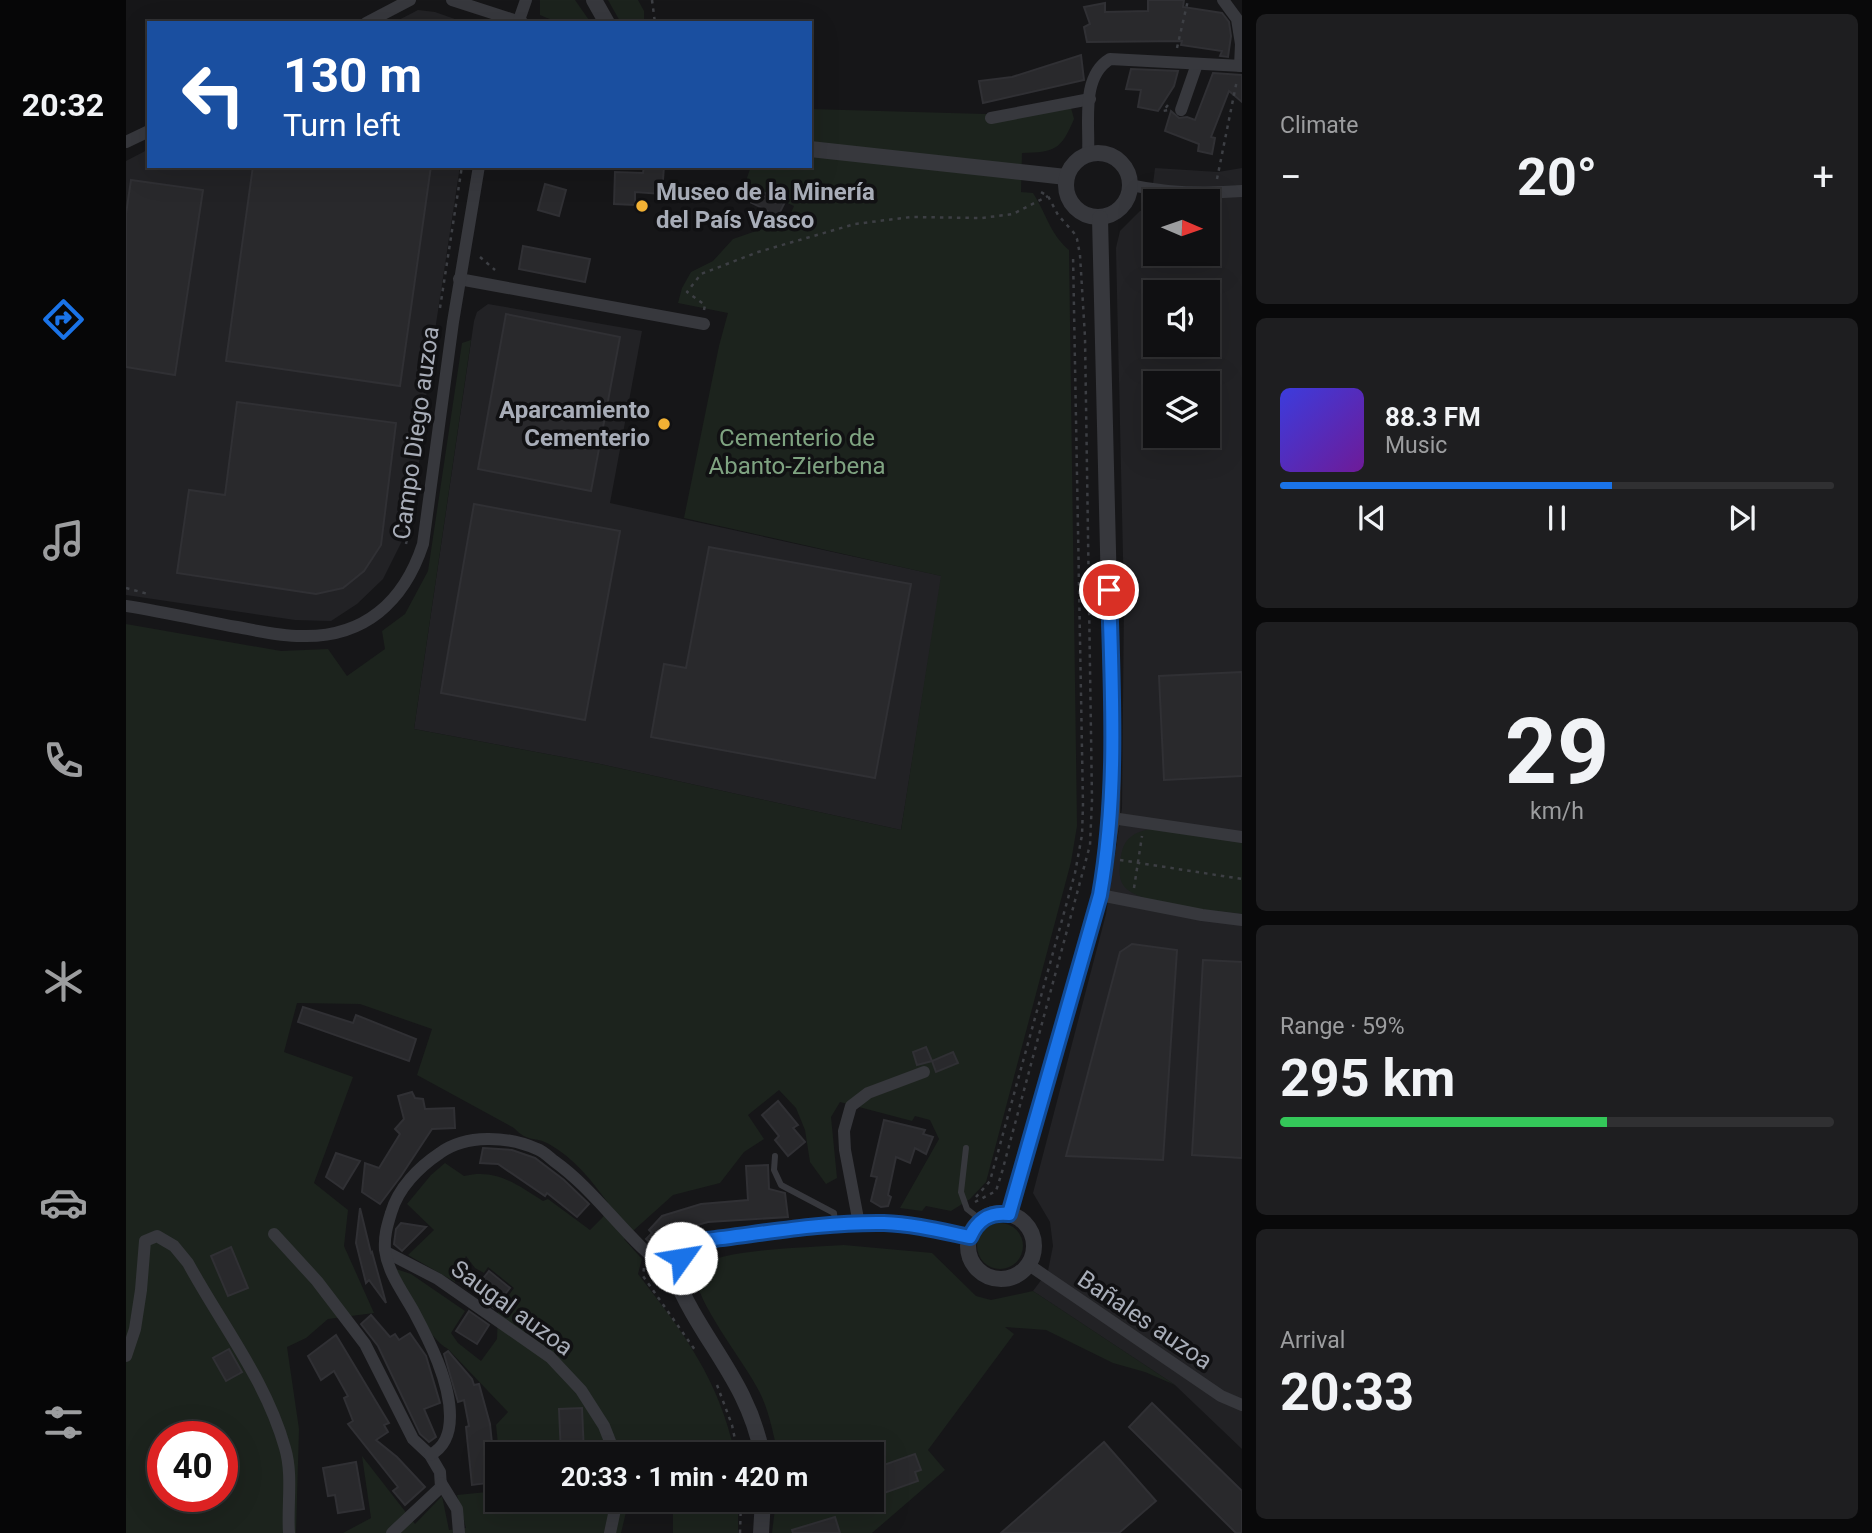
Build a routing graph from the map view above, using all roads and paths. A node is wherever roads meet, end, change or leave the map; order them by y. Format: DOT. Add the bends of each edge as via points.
graph roads {
  1 [pos="410,0"];
  2 [pos="452,0"];
  3 [pos="526,0"];
  4 [pos="594,0"];
  5 [pos="652,0"];
  6 [pos="1223,0"];
  7 [pos="370,21"];
  8 [pos="517,21"];
  9 [pos="520,21"];
  10 [pos="606,21"];
  11 [pos="656,21"];
  12 [pos="1196,64"];
  13 [pos="1241,66"];
  14 [pos="1090,99"];
  15 [pos="1181,110"];
  16 [pos="991,118"];
  17 [pos="147,132"];
  18 [pos="126,142"];
  19 [pos="812,149"];
  20 [pos="1088,154"];
  21 [pos="462,168"];
  22 [pos="479,168"];
  23 [pos="1066,177"];
  24 [pos="1130,185"];
  25 [pos="1029,188"];
  26 [pos="1152,189"];
  27 [pos="1214,189"];
  28 [pos="1242,191"];
  29 [pos="1220,193"];
  30 [pos="1048,196"];
  31 [pos="1100,218"];
  32 [pos="478,252"];
  33 [pos="1073,254"];
  34 [pos="506,272"];
  35 [pos="459,279"];
  36 [pos="439,313"];
  37 [pos="704,317"];
  38 [pos="410,523"];
  39 [pos="404,554"];
  40 [pos="126,589"];
  41 [pos="150,595"];
  42 [pos="126,606"];
  43 [pos="1112,818"];
  44 [pos="1144,822"];
  45 [pos="1242,837"];
  46 [pos="1107,858"];
  47 [pos="1138,862"];
  48 [pos="1242,879"];
  49 [pos="1100,895"];
  50 [pos="1131,902"];
  51 [pos="1242,920"];
  52 [pos="923,1072"];
  53 [pos="966,1148"];
  54 [pos="775,1156"];
  55 [pos="976,1197"];
  56 [pos="967,1209"];
  57 [pos="1009,1214"];
  58 [pos="981,1220"];
  59 [pos="859,1224"];
  60 [pos="835,1225"];
  61 [pos="274,1234"];
  62 [pos="970,1237"];
  63 [pos="386,1252"];
  64 [pos="1029,1265"];
  65 [pos="674,1274"];
  66 [pos="126,1356"];
  67 [pos="1242,1405"];
  68 [pos="610,1442"];
  69 [pos="759,1442"];
  70 [pos="429,1455"];
  71 [pos="441,1483"];
  72 [pos="614,1512"];
  73 [pos="741,1512"];
  74 [pos="762,1512"];
  75 [pos="289,1533"];
  76 [pos="392,1533"];
  77 [pos="459,1533"];
  78 [pos="610,1533"];
  79 [pos="740,1533"];
  80 [pos="761,1533"];
  1 -- 7 [label="street"];
  2 -- 8 [label="street"];
  3 -- 9 [label="street"];
  4 -- 10 [label="street"];
  5 -- 11 [label="path"];
  6 -- 13 [label="street" via="1237,19"];
  12 -- 13 [label="street"];
  12 -- 14 [label="street" via="1110,59 1095,72"];
  12 -- 15 [label="street"];
  13 -- 27 [label="path"];
  14 -- 16 [label="street"];
  14 -- 20 [label="street"];
  17 -- 18 [label="street"];
  19 -- 23 [label="street"];
  20 -- 23 [label="street" via="1074,163"];
  20 -- 24 [label="street" via="1117,159 1129,175"];
  21 -- 36 [label="path"];
  22 -- 35 [label="street, Campo Diego auzoa"];
  23 -- 31 [label="street" via="1072,206"];
  24 -- 26 [label="street"];
  24 -- 31 [label="street" via="1122,208"];
  25 -- 30 [label="path"];
  28 -- 29 [label="street"];
  30 -- 37 [label="path" via="1013,214 855,224 758,252 702,274 687,292 705,305"];
  30 -- 56 [label="path" via="1077,239 1080,254 1086,378 1090,845 996,1191"];
  31 -- 43 [label="street"];
  32 -- 34 [label="path" via="493,270"];
  33 -- 55 [label="path" via="1082,835 990,1181"];
  35 -- 37 [label="street"];
  35 -- 42 [label="street, Campo Diego auzoa" via="423,544 405,584 387,607 349,630 301,636"];
  38 -- 39 [label="path"];
  40 -- 41 [label="path"];
  43 -- 44 [label="street"];
  43 -- 46 [label="street"];
  44 -- 45 [label="street"];
  44 -- 47 [label="path"];
  46 -- 47 [label="path"];
  46 -- 49 [label="street"];
  47 -- 48 [label="path"];
  47 -- 50 [label="path"];
  49 -- 50 [label="street"];
  49 -- 57 [label="street"];
  50 -- 51 [label="street"];
  52 -- 59 [label="street" via="867,1093 850,1106 845,1150"];
  53 -- 56 [label="lane" via="961,1192"];
  54 -- 60 [label="lane" via="774,1170 781,1185 834,1213"];
  56 -- 58 [label="lane"];
  57 -- 58 [label="street"];
  57 -- 64 [label="street" via="1031,1230 1034,1248"];
  58 -- 62 [label="street"];
  59 -- 60 [label="street"];
  59 -- 62 [label="street" via="920,1226"];
  60 -- 65 [label="street" via="706,1240 691,1247"];
  61 -- 70 [label="street" via="365,1344 413,1439"];
  62 -- 64 [label="street" via="970,1257 992,1278 1012,1277"];
  63 -- 65 [label="street" via="385,1233 394,1201 427,1162 451,1145 475,1139 502,1140 537,1149 574,1175 648,1254"];
  63 -- 68 [label="street, Saugal auzoa" via="438,1279 550,1357 581,1390"];
  63 -- 70 [label="street" via="397,1286 448,1387 450,1430 441,1449"];
  64 -- 67 [label="street, Bañales auzoa"];
  65 -- 69 [label="street" via="691,1313 751,1410"];
  66 -- 75 [label="street" via="135,1329 145,1241 158,1236 188,1263 262,1389 285,1449"];
  70 -- 71 [label="street"];
  71 -- 76 [label="street"];
  71 -- 77 [label="street" via="457,1509"];
  72 -- 78 [label="street"];
  73 -- 79 [label="path"];
  74 -- 80 [label="street"];
}
